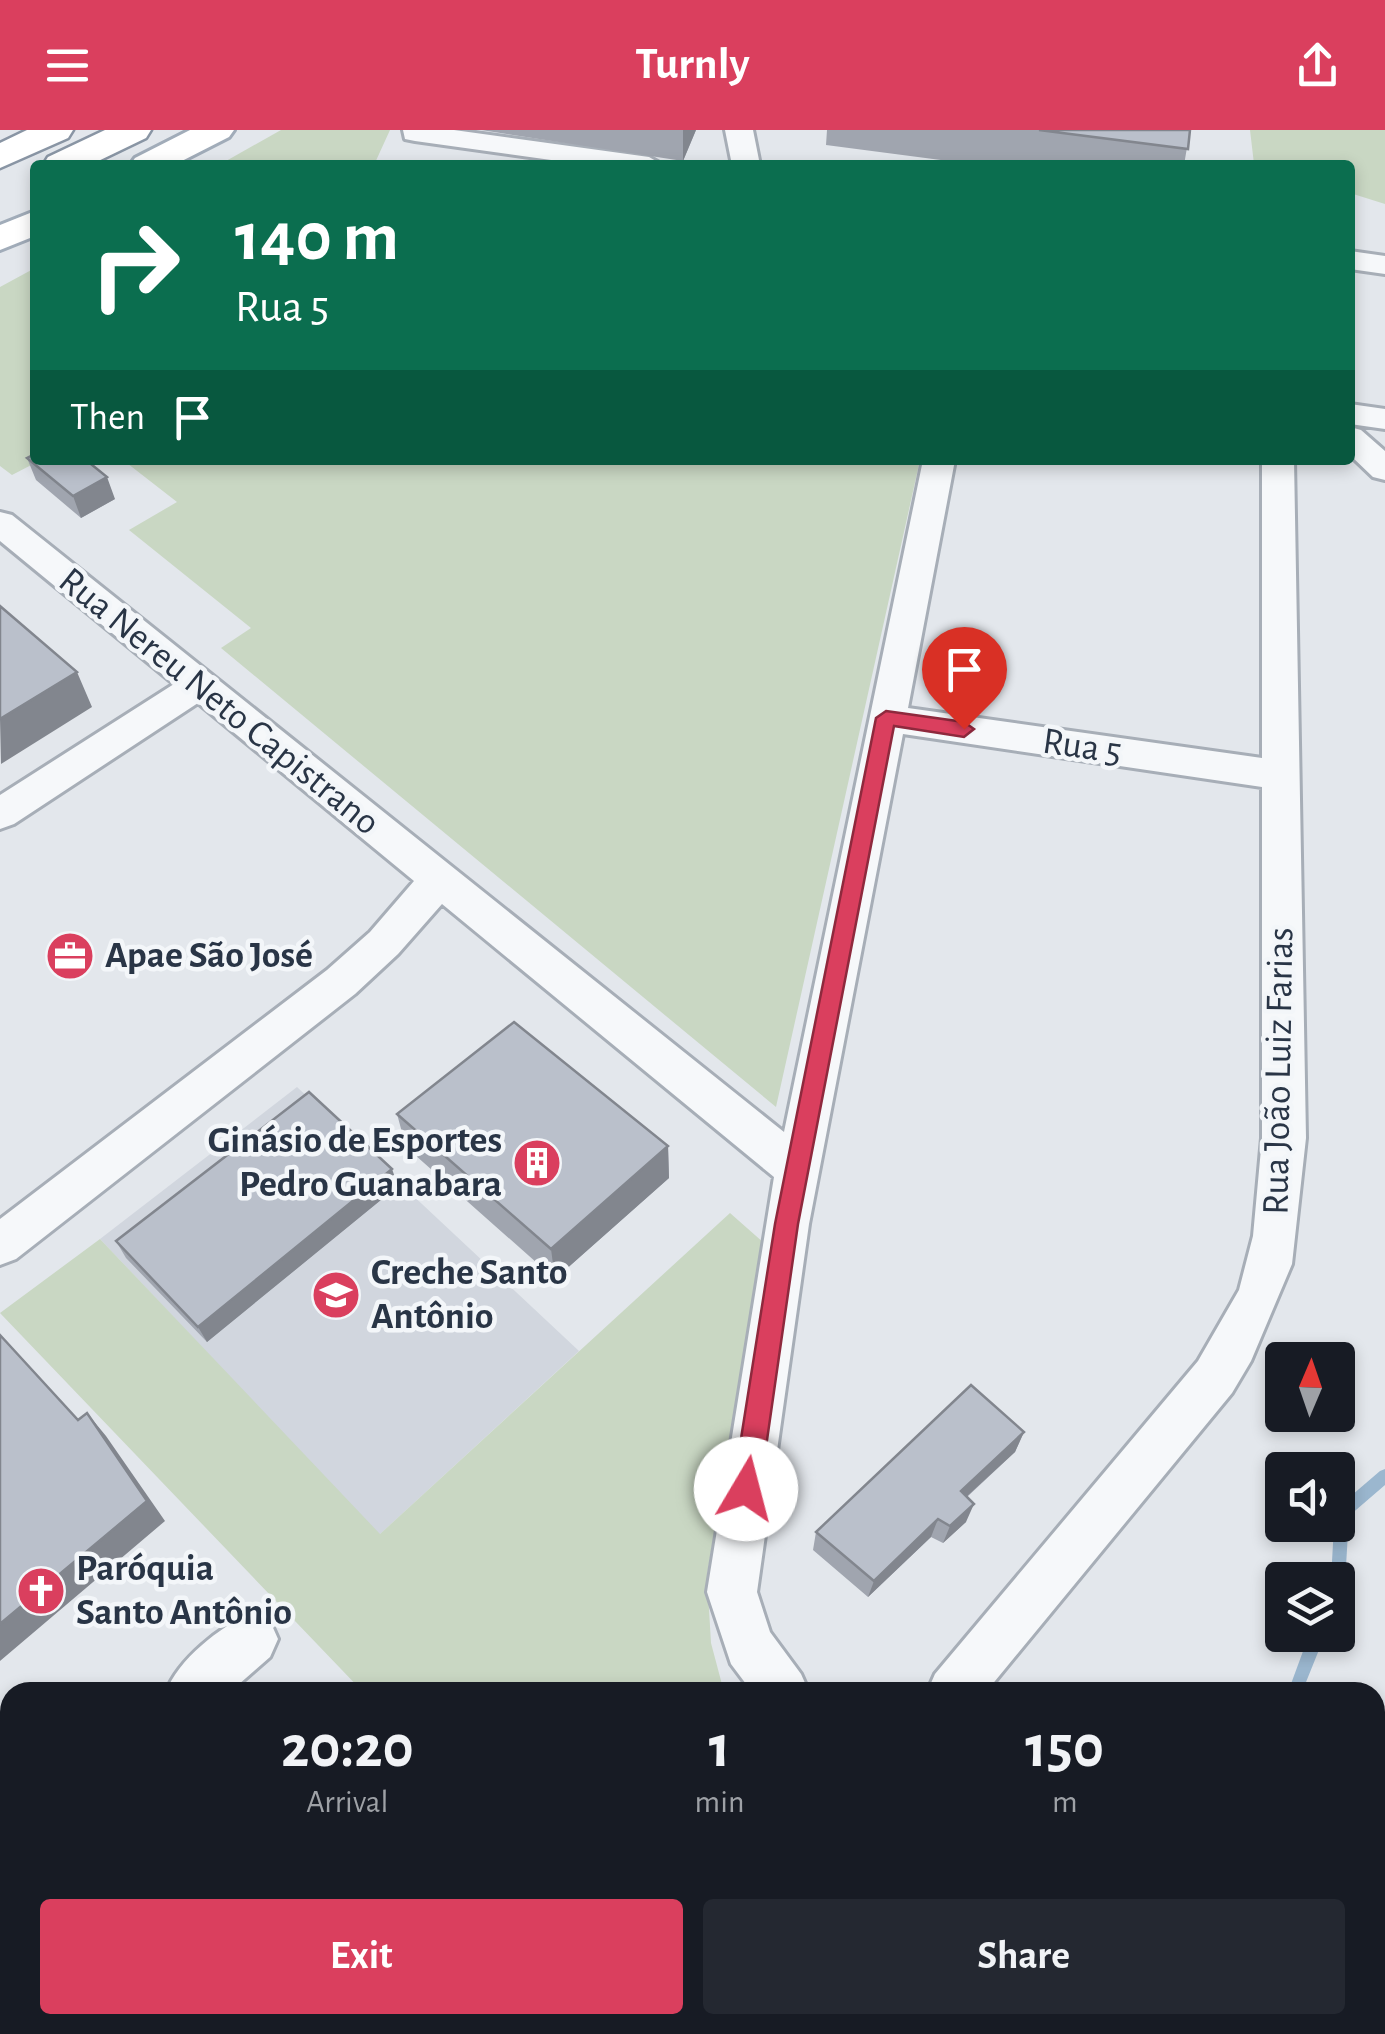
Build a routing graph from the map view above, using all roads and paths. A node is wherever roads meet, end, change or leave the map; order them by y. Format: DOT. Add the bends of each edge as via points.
graph roads {
  1 [pos="56,130"];
  2 [pos="133,130"];
  3 [pos="217,130"];
  4 [pos="739,130"];
  5 [pos="415,131"];
  6 [pos="0,156"];
  7 [pos="71,160"];
  8 [pos="157,160"];
  9 [pos="402,160"];
  10 [pos="615,160"];
  11 [pos="745,160"];
  12 [pos="30,180"];
  13 [pos="0,195"];
  14 [pos="30,224"];
  15 [pos="0,239"];
  16 [pos="1355,261"];
  17 [pos="1385,265"];
  18 [pos="1355,415"];
  19 [pos="1385,419"];
  20 [pos="1355,441"];
  21 [pos="938,465"];
  22 [pos="1278,465"];
  23 [pos="1385,468"];
  24 [pos="0,523"];
  25 [pos="199,685"];
  26 [pos="886,718"];
  27 [pos="1280,776"];
  28 [pos="0,814"];
  29 [pos="438,881"];
  30 [pos="798,1170"];
  31 [pos="0,1245"];
  32 [pos="252,1639"];
  33 [pos="203,1682"];
  34 [pos="776,1682"];
  35 [pos="961,1682"];
  1 -- 6 [label="highway"];
  2 -- 7 [label="highway"];
  3 -- 8 [label="main road"];
  4 -- 11 [label="street"];
  5 -- 9 [label="street"];
  5 -- 10 [label="street"];
  12 -- 13 [label="highway"];
  14 -- 15 [label="main road"];
  16 -- 17 [label="street"];
  18 -- 19 [label="street"];
  20 -- 23 [label="street"];
  21 -- 26 [label="street"];
  22 -- 27 [label="street, Rua João Luiz Farias"];
  24 -- 25 [label="street, Rua Nereu Neto Capistrano"];
  25 -- 28 [label="street"];
  25 -- 29 [label="street, Rua Nereu Neto Capistrano"];
  26 -- 27 [label="street, Rua 5"];
  26 -- 30 [label="street"];
  27 -- 35 [label="street, Rua João Luiz Farias" via="1284,1138 1270,1275 1250,1327 1215,1378"];
  29 -- 30 [label="street, Rua Nereu Neto Capistrano"];
  29 -- 31 [label="street" via="341,982"];
  30 -- 34 [label="street" via="732,1592 749,1646"];
  32 -- 33 [label="street"];
}
